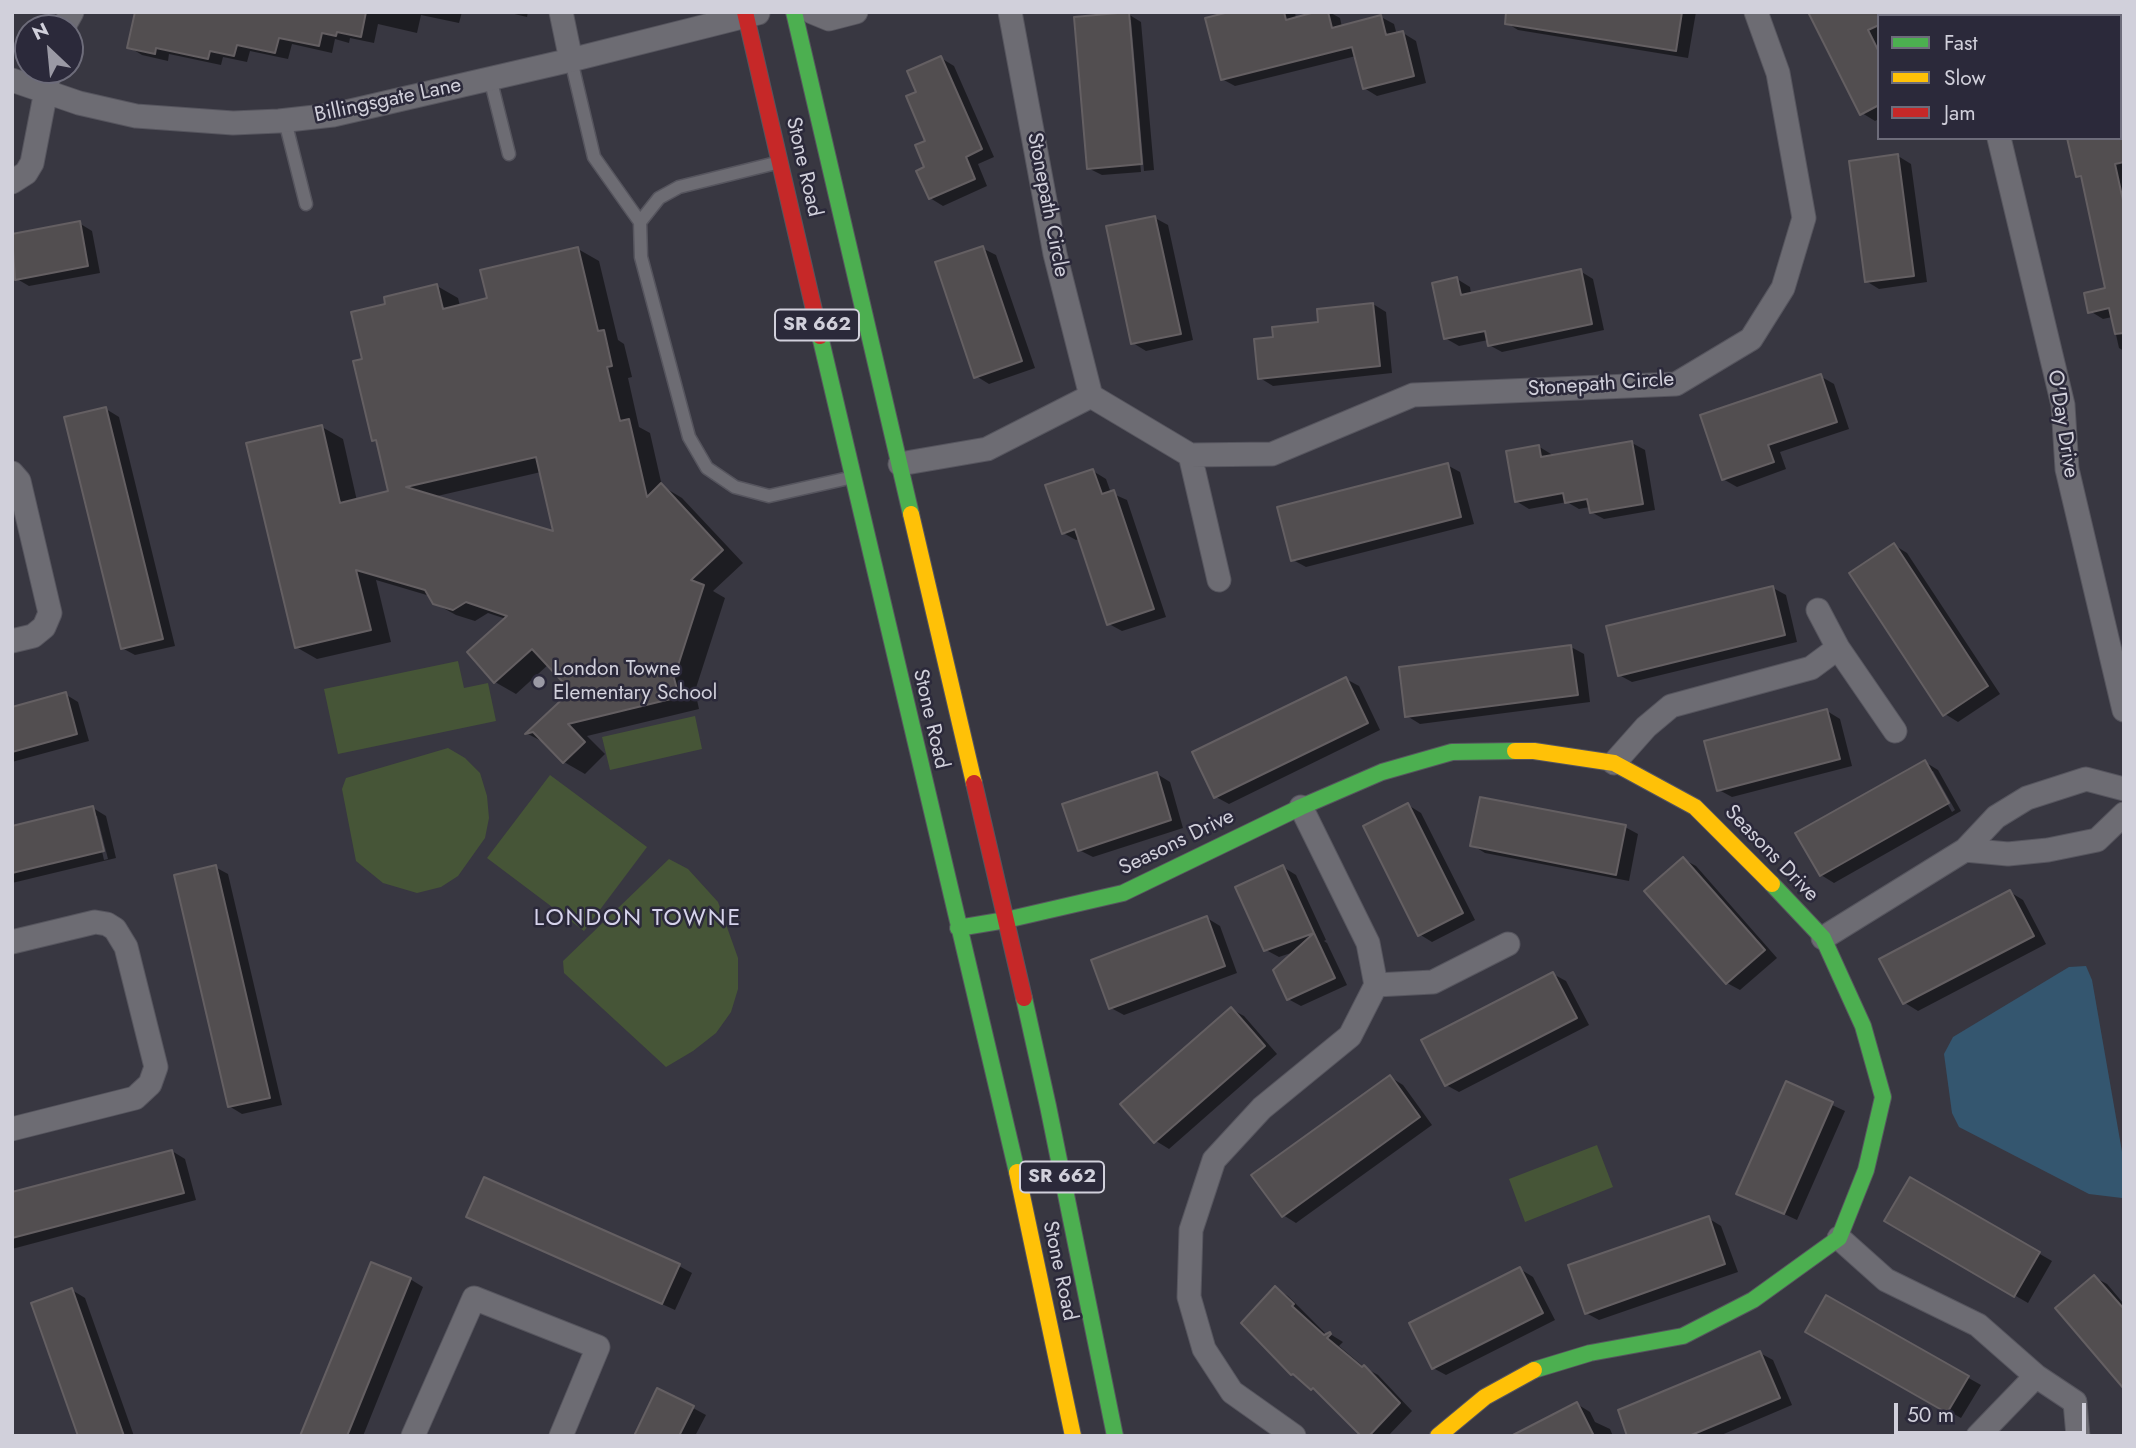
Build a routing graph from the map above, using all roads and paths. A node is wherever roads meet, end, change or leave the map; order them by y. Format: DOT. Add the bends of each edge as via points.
graph roads {
  1 [pos="561,12"];
  2 [pos="794,12"];
  3 [pos="812,12"];
  4 [pos="856,12"];
  5 [pos="1010,12"];
  6 [pos="1756,12"];
  7 [pos="751,14"];
  8 [pos="571,60"];
  9 [pos="490,78"];
  10 [pos="46,84"];
  11 [pos="51,84"];
  12 [pos="285,121"];
  13 [pos="1999,140"];
  14 [pos="509,154"];
  15 [pos="780,162"];
  16 [pos="12,182"];
  17 [pos="306,204"];
  18 [pos="640,222"];
  19 [pos="1091,396"];
  20 [pos="1190,455"];
  21 [pos="900,464"];
  22 [pos="12,472"];
  23 [pos="852,477"];
  24 [pos="1219,580"];
  25 [pos="1818,610"];
  26 [pos="12,641"];
  27 [pos="1838,648"];
  28 [pos="2124,710"];
  29 [pos="1895,731"];
  30 [pos="1614,763"];
  31 [pos="2124,789"];
  32 [pos="1301,807"];
  33 [pos="2124,814"];
  34 [pos="1965,850"];
  35 [pos="1006,920"];
  36 [pos="958,928"];
  37 [pos="1823,938"];
  38 [pos="12,942"];
  39 [pos="1508,944"];
  40 [pos="1376,985"];
  41 [pos="12,1129"];
  42 [pos="1839,1238"];
  43 [pos="2036,1376"];
  44 [pos="413,1436"];
  45 [pos="561,1436"];
  46 [pos="1073,1436"];
  47 [pos="1115,1436"];
  48 [pos="1294,1436"];
  49 [pos="1438,1436"];
  50 [pos="1978,1436"];
  51 [pos="2078,1436"];
  1 -- 8 [label="street"];
  2 -- 21 [label="main road, Stone Road / SR 662"];
  3 -- 4 [label="street" via="829,19"];
  5 -- 19 [label="street, Stonepath Circle" via="1055,254"];
  6 -- 20 [label="street, Stonepath Circle" via="1778,73 1804,218 1783,288 1751,339 1676,384 1413,395 1272,454"];
  7 -- 8 [label="street, Billingsgate Lane"];
  7 -- 15 [label="main road, Stone Road / SR 662"];
  8 -- 9 [label="street, Billingsgate Lane"];
  8 -- 18 [label="lane" via="594,157"];
  9 -- 12 [label="street, Billingsgate Lane" via="333,115"];
  9 -- 14 [label="lane"];
  10 -- 16 [label="street" via="32,163"];
  11 -- 12 [label="street, Billingsgate Lane" via="79,103 136,116 233,123"];
  12 -- 17 [label="lane"];
  13 -- 28 [label="street, O'Day Drive" via="2063,405 2067,468"];
  15 -- 18 [label="lane" via="679,187 659,198"];
  15 -- 23 [label="main road, Stone Road / SR 662"];
  18 -- 23 [label="lane" via="642,257 689,437 707,468 735,487 769,496"];
  19 -- 20 [label="street"];
  19 -- 21 [label="street" via="987,449"];
  20 -- 24 [label="street"];
  21 -- 35 [label="main road, Stone Road / SR 662"];
  22 -- 26 [label="street" via="19,481 50,613 33,636"];
  23 -- 36 [label="main road, Stone Road / SR 662"];
  25 -- 27 [label="street"];
  27 -- 29 [label="street"];
  27 -- 30 [label="street" via="1811,668 1671,706"];
  30 -- 32 [label="main road, Seasons Drive" via="1534,751 1451,752 1382,772"];
  30 -- 37 [label="main road, Seasons Drive" via="1695,807"];
  31 -- 34 [label="street" via="2086,779 2027,798 1996,817"];
  32 -- 35 [label="main road, Seasons Drive" via="1123,893"];
  32 -- 40 [label="street" via="1368,943"];
  33 -- 34 [label="street" via="2097,840 2008,855"];
  34 -- 37 [label="street"];
  35 -- 36 [label="main road, Seasons Drive"];
  35 -- 47 [label="main road, Stone Road / SR 662"];
  36 -- 46 [label="main road, Stone Road / SR 662" via="1004,1111"];
  37 -- 42 [label="main road, Seasons Drive" via="1863,1026 1883,1097 1867,1170"];
  38 -- 41 [label="street" via="95,922 115,929 126,947 156,1067 150,1084 135,1098"];
  39 -- 40 [label="street" via="1433,982"];
  40 -- 48 [label="street" via="1350,1037 1262,1108 1214,1160 1191,1230 1189,1297 1204,1349 1232,1392"];
  42 -- 43 [label="street" via="1886,1280 1978,1325"];
  42 -- 49 [label="main road" via="1753,1300 1683,1336 1590,1353 1533,1370 1485,1398"];
  43 -- 50 [label="street"];
  43 -- 51 [label="street" via="2075,1402"];
  44 -- 45 [label="street" via="474,1298 598,1347"];
}
